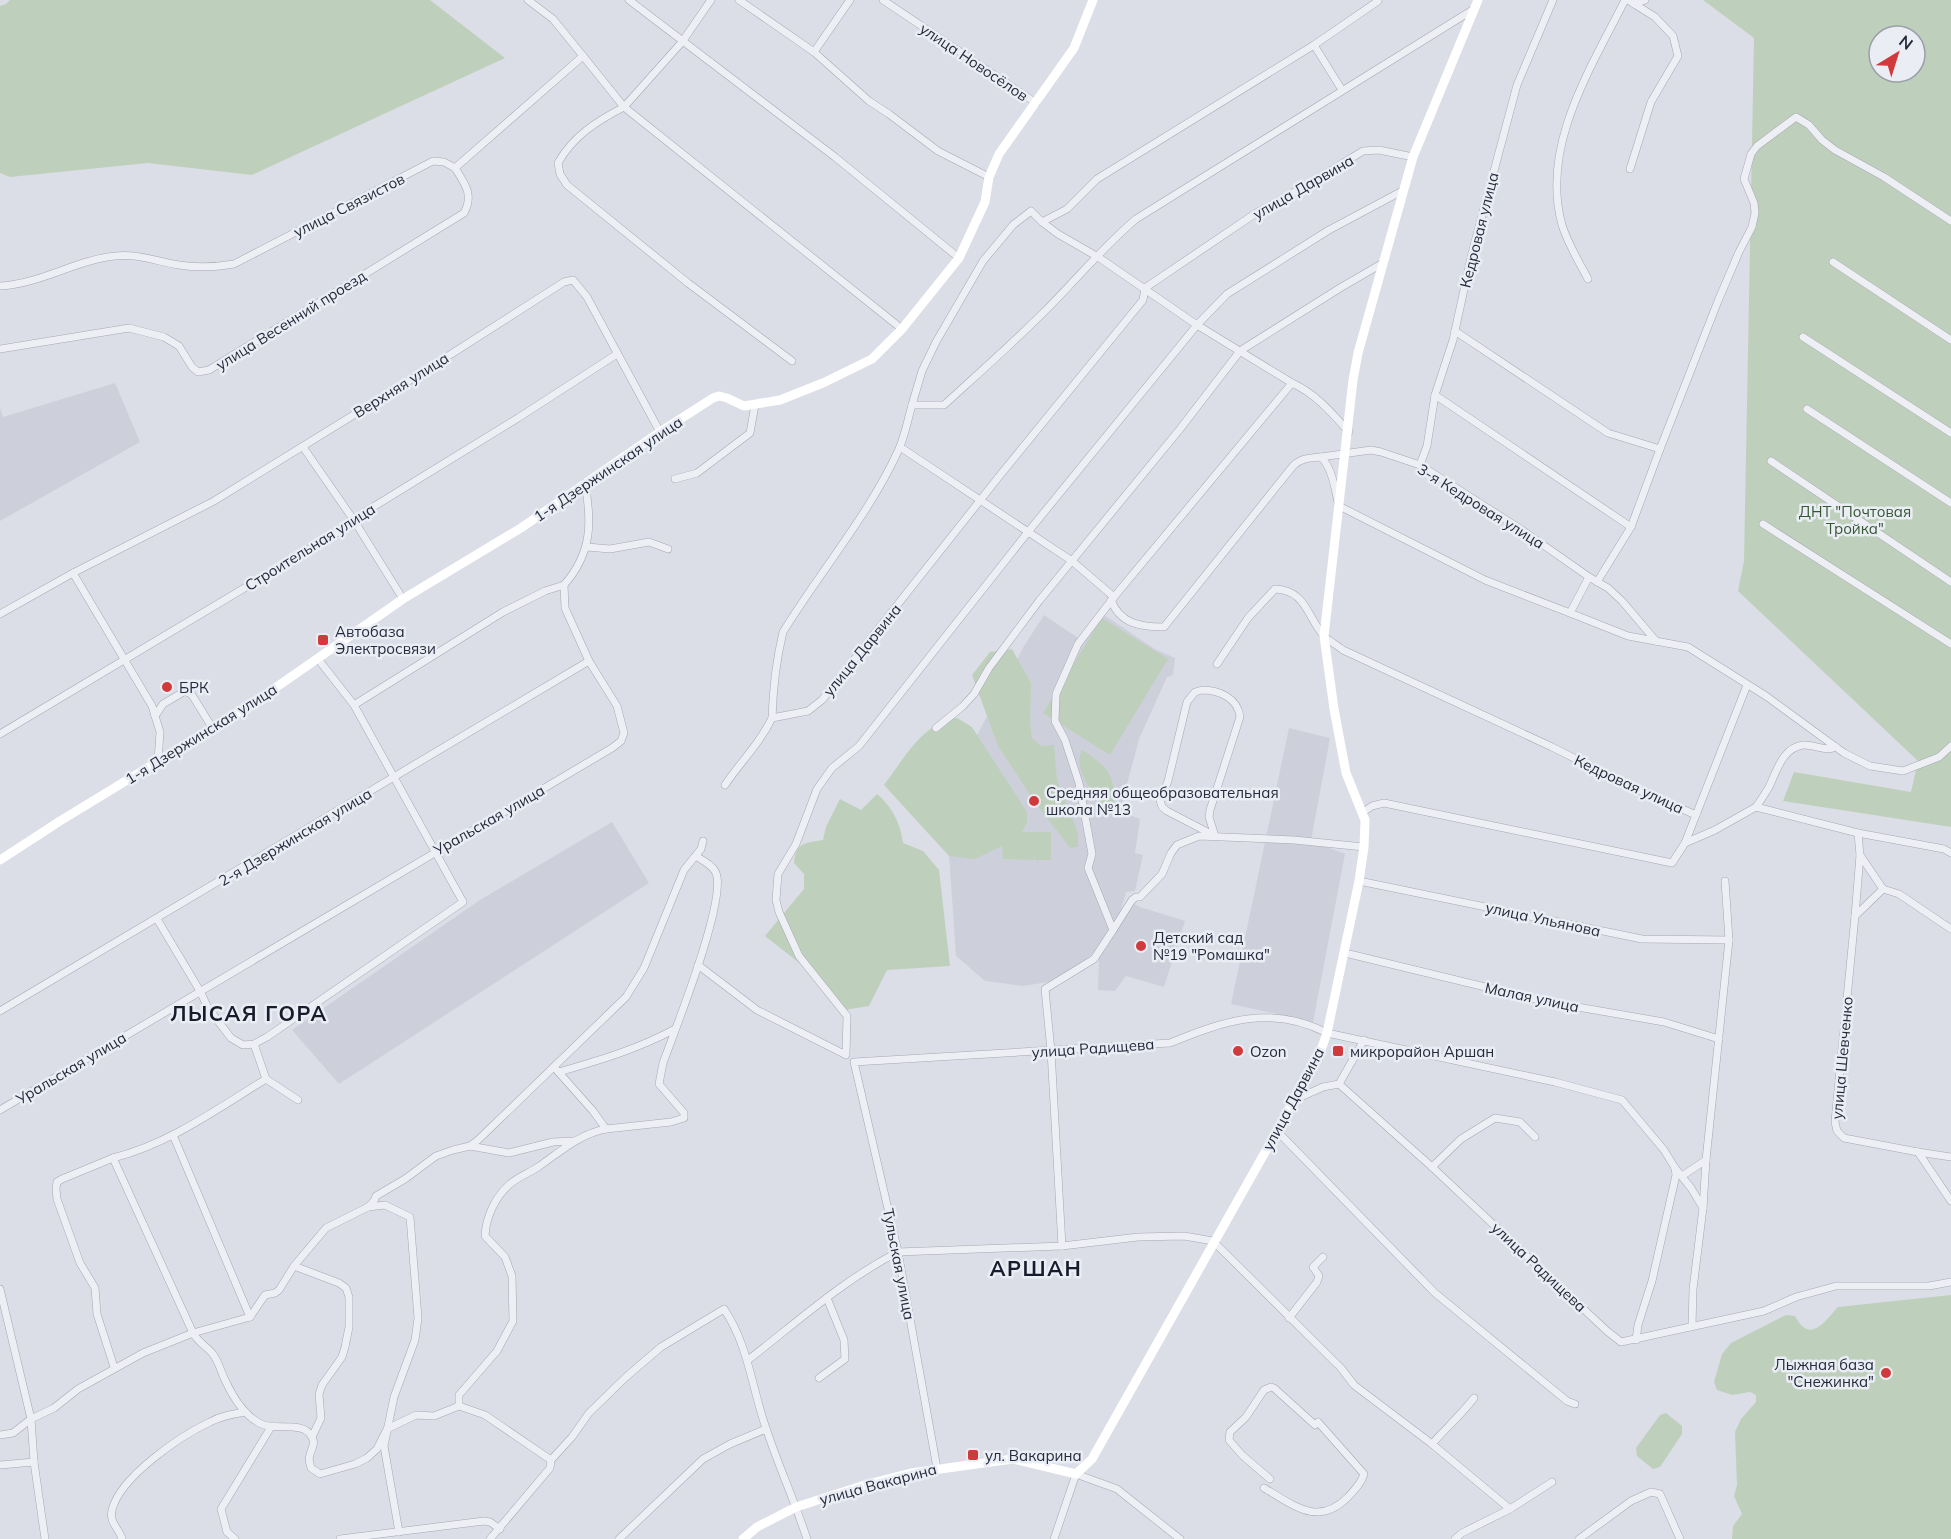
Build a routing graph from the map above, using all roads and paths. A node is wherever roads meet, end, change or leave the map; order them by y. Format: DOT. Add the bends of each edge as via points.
graph roads {
  1 [pos="528,0"];
  2 [pos="629,0"];
  3 [pos="711,0"];
  4 [pos="739,0"];
  5 [pos="850,0"];
  6 [pos="883,0"];
  7 [pos="1553,0"];
  8 [pos="1646,0"];
  9 [pos="1090,1"];
  10 [pos="1378,1"];
  11 [pos="1629,1"];
  12 [pos="1477,4"];
  13 [pos="682,42"];
  14 [pos="1314,45"];
  15 [pos="814,52"];
  16 [pos="583,56"];
  17 [pos="1342,90"];
  18 [pos="1036,103"];
  19 [pos="624,107"];
  20 [pos="1413,157"];
  21 [pos="455,168"];
  22 [pos="1630,169"];
  23 [pos="989,177"];
  24 [pos="1404,190"];
  25 [pos="1951,221"];
  26 [pos="1042,222"];
  27 [pos="1098,257"];
  28 [pos="959,258"];
  29 [pos="1833,262"];
  30 [pos="1383,263"];
  31 [pos="1588,279"];
  32 [pos="0,286"];
  33 [pos="1145,288"];
  34 [pos="1197,325"];
  35 [pos="902,329"];
  36 [pos="1455,331"];
  37 [pos="1803,337"];
  38 [pos="1951,340"];
  39 [pos="0,349"];
  40 [pos="1240,351"];
  41 [pos="617,354"];
  42 [pos="792,361"];
  43 [pos="1292,383"];
  44 [pos="1435,395"];
  45 [pos="755,405"];
  46 [pos="912,405"];
  47 [pos="1807,409"];
  48 [pos="660,432"];
  49 [pos="1349,432"];
  50 [pos="1951,433"];
  51 [pos="303,447"];
  52 [pos="900,447"];
  53 [pos="1660,449"];
  54 [pos="1346,453"];
  55 [pos="1321,458"];
  56 [pos="1772,461"];
  57 [pos="1420,465"];
  58 [pos="675,479"];
  59 [pos="585,483"];
  60 [pos="982,500"];
  61 [pos="1951,503"];
  62 [pos="1339,507"];
  63 [pos="355,522"];
  64 [pos="1763,524"];
  65 [pos="1631,527"];
  66 [pos="1028,532"];
  67 [pos="587,547"];
  68 [pos="668,549"];
  69 [pos="1072,561"];
  70 [pos="73,573"];
  71 [pos="1589,578"];
  72 [pos="1597,582"];
  73 [pos="1951,582"];
  74 [pos="564,585"];
  75 [pos="403,599"];
  76 [pos="1112,599"];
  77 [pos="1570,613"];
  78 [pos="0,614"];
  79 [pos="1324,636"];
  80 [pos="1656,641"];
  81 [pos="1951,644"];
  82 [pos="318,659"];
  83 [pos="125,660"];
  84 [pos="589,661"];
  85 [pos="1217,664"];
  86 [pos="1747,685"];
  87 [pos="354,705"];
  88 [pos="155,716"];
  89 [pos="772,718"];
  90 [pos="936,728"];
  91 [pos="213,729"];
  92 [pos="0,734"];
  93 [pos="1951,746"];
  94 [pos="1836,747"];
  95 [pos="158,761"];
  96 [pos="396,777"];
  97 [pos="725,785"];
  98 [pos="1756,807"];
  99 [pos="1362,813"];
  100 [pos="1696,815"];
  101 [pos="1858,833"];
  102 [pos="1215,836"];
  103 [pos="703,841"];
  104 [pos="1685,843"];
  105 [pos="1364,847"];
  106 [pos="435,851"];
  107 [pos="1951,853"];
  108 [pos="1860,855"];
  109 [pos="696,856"];
  110 [pos="1,857"];
  111 [pos="1359,881"];
  112 [pos="1725,881"];
  113 [pos="1883,889"];
  114 [pos="1855,916"];
  115 [pos="157,919"];
  116 [pos="1951,929"];
  117 [pos="1113,930"];
  118 [pos="1729,940"];
  119 [pos="1345,952"];
  120 [pos="698,965"];
  121 [pos="200,991"];
  122 [pos="0,1011"];
  123 [pos="675,1029"];
  124 [pos="1327,1033"];
  125 [pos="1719,1039"];
  126 [pos="1364,1040"];
  127 [pos="254,1044"];
  128 [pos="1051,1051"];
  129 [pos="854,1062"];
  130 [pos="557,1069"];
  131 [pos="266,1079"];
  132 [pos="1339,1084"];
  133 [pos="298,1100"];
  134 [pos="1292,1101"];
  135 [pos="0,1110"];
  136 [pos="606,1129"];
  137 [pos="1277,1131"];
  138 [pos="173,1135"];
  139 [pos="1535,1137"];
  140 [pos="576,1140"];
  141 [pos="470,1146"];
  142 [pos="1918,1152"];
  143 [pos="1951,1157"];
  144 [pos="112,1158"];
  145 [pos="1706,1160"];
  146 [pos="1432,1167"];
  147 [pos="1675,1168"];
  148 [pos="1682,1176"];
  149 [pos="1951,1201"];
  150 [pos="368,1207"];
  151 [pos="1703,1208"];
  152 [pos="1214,1241"];
  153 [pos="1062,1246"];
  154 [pos="898,1252"];
  155 [pos="1323,1257"];
  156 [pos="294,1266"];
  157 [pos="1951,1282"];
  158 [pos="0,1289"];
  159 [pos="827,1298"];
  160 [pos="250,1317"];
  161 [pos="1289,1318"];
  162 [pos="1692,1326"];
  163 [pos="193,1333"];
  164 [pos="1636,1340"];
  165 [pos="748,1360"];
  166 [pos="114,1367"];
  167 [pos="819,1378"];
  168 [pos="1474,1398"];
  169 [pos="1575,1404"];
  170 [pos="459,1406"];
  171 [pos="245,1412"];
  172 [pos="31,1419"];
  173 [pos="271,1427"];
  174 [pos="387,1429"];
  175 [pos="766,1429"];
  176 [pos="0,1435"];
  177 [pos="312,1437"];
  178 [pos="1432,1444"];
  179 [pos="551,1460"];
  180 [pos="34,1462"];
  181 [pos="0,1465"];
  182 [pos="937,1468"];
  183 [pos="1076,1474"];
  184 [pos="1270,1479"];
  185 [pos="1552,1482"];
  186 [pos="1264,1488"];
  187 [pos="796,1507"];
  188 [pos="1510,1509"];
  189 [pos="500,1529"];
  190 [pos="399,1532"];
  191 [pos="45,1539"];
  192 [pos="122,1539"];
  193 [pos="235,1539"];
  194 [pos="340,1539"];
  195 [pos="490,1539"];
  196 [pos="619,1539"];
  197 [pos="743,1539"];
  198 [pos="807,1539"];
  199 [pos="1054,1539"];
  200 [pos="1180,1539"];
  201 [pos="1455,1539"];
  202 [pos="1579,1539"];
  203 [pos="1680,1539"];
  1 -- 16 [label="street" via="553,19"];
  2 -- 13 [label="street"];
  3 -- 13 [label="street"];
  4 -- 15 [label="street"];
  5 -- 15 [label="street"];
  6 -- 18 [label="street, улица Новосёлов"];
  7 -- 36 [label="street, Кедровая улица" via="1517,86"];
  8 -- 11 [label="street"];
  9 -- 18 [label="street, 1-я Дзержинская улица" via="1074,48"];
  10 -- 14 [label="street"];
  11 -- 22 [label="street" via="1655,17 1673,36 1678,56 1651,102"];
  11 -- 31 [label="street" via="1578,94 1558,159 1557,204 1563,227"];
  12 -- 17 [label="street"];
  12 -- 20 [label="street"];
  13 -- 19 [label="street"];
  13 -- 28 [label="street"];
  14 -- 17 [label="street"];
  14 -- 26 [label="street" via="1098,179 1067,209"];
  15 -- 23 [label="street" via="869,101 938,151"];
  16 -- 19 [label="street"];
  16 -- 21 [label="street"];
  17 -- 27 [label="street" via="1136,219"];
  18 -- 23 [label="street, 1-я Дзержинская улица" via="999,154"];
  19 -- 35 [label="street"];
  19 -- 42 [label="street" via="600,119 566,149 558,163 567,185"];
  20 -- 24 [label="street"];
  20 -- 33 [label="street, улица Дарвина" via="1363,151 1256,213"];
  21 -- 32 [label="street, улица Связистов" via="434,160 234,264 188,266 117,255"];
  21 -- 39 [label="street, улица Весенний проезд" via="469,195 464,213 209,370 198,372 179,346 164,337 129,328"];
  23 -- 28 [label="street, 1-я Дзержинская улица" via="985,202"];
  24 -- 30 [label="street"];
  24 -- 34 [label="street" via="1329,230 1227,294"];
  25 -- 53 [label="street" via="1830,147 1809,124 1796,117 1757,146 1744,179 1752,197 1752,227"];
  26 -- 27 [label="street"];
  26 -- 46 [label="street" via="1031,211 1013,225 983,261 936,342"];
  27 -- 33 [label="street"];
  27 -- 46 [label="street" via="944,405"];
  28 -- 35 [label="street, 1-я Дзержинская улица"];
  29 -- 38 [label="street"];
  30 -- 40 [label="street"];
  30 -- 49 [label="street" via="1358,353"];
  33 -- 34 [label="street"];
  33 -- 60 [label="street, улица Дарвина" via="1143,300"];
  34 -- 40 [label="street"];
  34 -- 66 [label="street"];
  35 -- 45 [label="street, 1-я Дзержинская улица" via="872,358 823,383"];
  36 -- 44 [label="street, Кедровая улица"];
  36 -- 53 [label="street" via="1608,433"];
  37 -- 50 [label="street"];
  40 -- 43 [label="street"];
  40 -- 69 [label="street"];
  41 -- 48 [label="street, Верхняя улица"];
  41 -- 51 [label="street, Верхняя улица" via="577,283 564,282"];
  41 -- 63 [label="street, Строительная улица" via="365,512"];
  43 -- 49 [label="street" via="1316,398"];
  43 -- 76 [label="street"];
  44 -- 57 [label="street, Кедровая улица" via="1428,446"];
  44 -- 65 [label="street"];
  45 -- 48 [label="street, 1-я Дзержинская улица" via="744,406 719,396"];
  45 -- 58 [label="street" via="750,433 697,473"];
  46 -- 52 [label="street"];
  47 -- 61 [label="street"];
  48 -- 59 [label="street, 1-я Дзержинская улица"];
  49 -- 54 [label="street"];
  51 -- 63 [label="street"];
  51 -- 70 [label="street, Верхняя улица" via="214,501"];
  52 -- 60 [label="street"];
  52 -- 89 [label="street" via="868,505 783,632 774,676"];
  53 -- 65 [label="street"];
  54 -- 55 [label="street, 3-я Кедровая улица"];
  54 -- 57 [label="street, 3-я Кедровая улица" via="1381,452"];
  54 -- 62 [label="street, улица Дарвина"];
  55 -- 62 [label="street, улица Дарвина" via="1327,463"];
  55 -- 76 [label="street" via="1307,458 1293,466 1164,627 1133,624 1114,609"];
  56 -- 73 [label="street"];
  57 -- 71 [label="street, 3-я Кедровая улица"];
  59 -- 67 [label="street" via="590,507"];
  59 -- 75 [label="street, 1-я Дзержинская улица" via="483,553"];
  60 -- 66 [label="street"];
  60 -- 89 [label="street, улица Дарвина" via="822,700 808,711"];
  62 -- 77 [label="street" via="1485,580"];
  62 -- 79 [label="street, улица Дарвина"];
  63 -- 75 [label="street"];
  63 -- 83 [label="street, Строительная улица"];
  64 -- 81 [label="street"];
  65 -- 72 [label="street"];
  66 -- 69 [label="street"];
  66 -- 120 [label="street" via="859,746 832,768 817,789 796,844 778,874 779,912 800,956 847,1016 846,1055 757,1010"];
  67 -- 68 [label="street" via="610,549 649,542"];
  67 -- 74 [label="street"];
  69 -- 76 [label="street"];
  69 -- 90 [label="street" via="989,668 974,694"];
  70 -- 78 [label="street, Верхняя улица"];
  70 -- 83 [label="street"];
  71 -- 72 [label="street, 3-я Кедровая улица"];
  71 -- 77 [label="street"];
  72 -- 80 [label="street, 3-я Кедровая улица" via="1622,601"];
  74 -- 84 [label="street, Уральская улица" via="565,608"];
  74 -- 87 [label="street" via="503,612"];
  75 -- 82 [label="street, 1-я Дзержинская улица"];
  76 -- 117 [label="street" via="1078,644 1056,694 1055,721 1080,783 1092,854 1088,868"];
  77 -- 80 [label="street" via="1628,636"];
  79 -- 85 [label="street" via="1294,594 1275,589 1248,618"];
  79 -- 99 [label="street, улица Дарвина" via="1346,773"];
  79 -- 100 [label="street, Кедровая улица" via="1343,650"];
  80 -- 86 [label="street" via="1688,647"];
  82 -- 87 [label="street"];
  82 -- 91 [label="street, 1-я Дзержинская улица"];
  83 -- 88 [label="street"];
  83 -- 92 [label="street, Строительная улица"];
  84 -- 96 [label="street, 2-я Дзержинская улица"];
  84 -- 106 [label="street, Уральская улица" via="617,706 624,734 621,741"];
  86 -- 94 [label="street"];
  86 -- 100 [label="street"];
  87 -- 96 [label="street"];
  88 -- 91 [label="street" via="164,704 185,691 192,695"];
  88 -- 95 [label="street" via="160,732"];
  89 -- 97 [label="street" via="760,741"];
  91 -- 95 [label="street, 1-я Дзержинская улица"];
  93 -- 94 [label="street" via="1939,757 1903,771 1860,763"];
  94 -- 98 [label="street" via="1800,746 1789,751"];
  95 -- 110 [label="street, 1-я Дзержинская улица"];
  96 -- 106 [label="street"];
  96 -- 115 [label="street, 2-я Дзержинская улица"];
  98 -- 101 [label="street"];
  98 -- 104 [label="street"];
  99 -- 104 [label="street, Кедровая улица" via="1384,802 1672,863"];
  99 -- 105 [label="street, улица Дарвина"];
  100 -- 104 [label="street, Кедровая улица"];
  101 -- 107 [label="street"];
  101 -- 108 [label="street, улица Шевченко"];
  102 -- 102 [label="street" via="1210,810 1240,717 1230,698 1202,690 1187,702 1160,800 1162,807 1173,815"];
  102 -- 105 [label="street"];
  102 -- 117 [label="street" via="1199,836 1177,844 1162,874 1132,900"];
  103 -- 109 [label="street"];
  105 -- 111 [label="street, улица Дарвина"];
  106 -- 121 [label="street, Уральская улица"];
  106 -- 127 [label="street" via="463,902"];
  108 -- 113 [label="street"];
  108 -- 114 [label="street, улица Шевченко"];
  109 -- 120 [label="street" via="716,873 718,888"];
  109 -- 130 [label="street" via="684,870 644,968 626,997"];
  111 -- 118 [label="street, улица Ульянова" via="1642,939"];
  111 -- 119 [label="street, улица Дарвина"];
  112 -- 118 [label="street"];
  113 -- 114 [label="street"];
  113 -- 116 [label="street" via="1899,894"];
  114 -- 142 [label="street, улица Шевченко" via="1837,1131 1844,1138"];
  115 -- 121 [label="street"];
  115 -- 122 [label="street, 2-я Дзержинская улица"];
  117 -- 128 [label="street" via="1094,959 1045,989"];
  118 -- 125 [label="street"];
  119 -- 124 [label="street, улица Дарвина"];
  119 -- 125 [label="street, Малая улица" via="1543,1001 1664,1022"];
  120 -- 123 [label="street"];
  121 -- 127 [label="street" via="231,1038 243,1045"];
  121 -- 135 [label="street, Уральская улица"];
  123 -- 130 [label="street" via="625,1053"];
  123 -- 136 [label="street" via="659,1084 684,1118"];
  124 -- 126 [label="street, улица Радищева"];
  124 -- 128 [label="street, улица Радищева" via="1311,1025 1269,1016 1208,1028 1170,1042"];
  124 -- 134 [label="street, улица Дарвина"];
  125 -- 145 [label="street"];
  126 -- 132 [label="street"];
  126 -- 147 [label="street, улица Радищева" via="1616,1098 1627,1105 1665,1150"];
  127 -- 131 [label="street"];
  128 -- 129 [label="street, улица Радищева"];
  128 -- 153 [label="street"];
  129 -- 154 [label="street, Тульская улица"];
  130 -- 136 [label="street"];
  130 -- 141 [label="street"];
  131 -- 133 [label="street"];
  131 -- 138 [label="street"];
  132 -- 134 [label="street"];
  132 -- 146 [label="street, улица Радищева"];
  134 -- 137 [label="street, улица Дарвина"];
  136 -- 140 [label="street"];
  137 -- 152 [label="street, улица Дарвина"];
  137 -- 169 [label="street" via="1435,1293"];
  138 -- 144 [label="street" via="138,1152"];
  138 -- 160 [label="street"];
  139 -- 146 [label="street" via="1520,1122 1495,1118 1461,1139"];
  140 -- 141 [label="street" via="508,1153"];
  140 -- 170 [label="street" via="510,1184 486,1220 485,1236 505,1257 512,1276 513,1321 497,1351 459,1395"];
  141 -- 150 [label="street" via="436,1156 376,1196"];
  142 -- 143 [label="street, улица Шевченко"];
  142 -- 149 [label="street"];
  144 -- 163 [label="street"];
  144 -- 166 [label="street" via="57,1182 56,1189 81,1263 94,1288 97,1314"];
  145 -- 148 [label="street"];
  145 -- 151 [label="street"];
  146 -- 164 [label="street, улица Радищева" via="1607,1331 1621,1342"];
  147 -- 148 [label="street"];
  147 -- 164 [label="street" via="1675,1184"];
  148 -- 151 [label="street"];
  150 -- 156 [label="street" via="326,1228"];
  150 -- 174 [label="street" via="385,1205 410,1217 418,1318 415,1340"];
  151 -- 162 [label="street"];
  152 -- 153 [label="street" via="1184,1236 1138,1237"];
  152 -- 161 [label="street"];
  152 -- 183 [label="street, улица Дарвина" via="1092,1459"];
  153 -- 154 [label="street"];
  154 -- 159 [label="street"];
  154 -- 182 [label="street, Тульская улица"];
  155 -- 161 [label="street" via="1313,1267 1319,1276 1317,1282"];
  156 -- 160 [label="street" via="279,1290 264,1295"];
  156 -- 177 [label="street" via="339,1283 349,1297 349,1327 342,1357 322,1385 321,1418"];
  157 -- 162 [label="street" via="1929,1286 1836,1286 1764,1311"];
  158 -- 172 [label="street"];
  159 -- 165 [label="street"];
  159 -- 167 [label="street" via="844,1340 845,1359"];
  160 -- 163 [label="street"];
  161 -- 178 [label="street" via="1341,1368 1354,1386"];
  162 -- 164 [label="street"];
  163 -- 166 [label="street"];
  163 -- 171 [label="street" via="211,1352"];
  165 -- 175 [label="street"];
  165 -- 179 [label="street" via="724,1310 661,1347 626,1377 589,1413"];
  166 -- 172 [label="street"];
  168 -- 178 [label="street"];
  170 -- 174 [label="street" via="434,1416 416,1415"];
  170 -- 179 [label="street" via="485,1415"];
  171 -- 173 [label="street"];
  171 -- 192 [label="street" via="226,1415 178,1439 140,1469 120,1492 111,1511 113,1525"];
  172 -- 176 [label="street" via="13,1433"];
  172 -- 180 [label="street"];
  173 -- 177 [label="street" via="294,1427"];
  173 -- 193 [label="street" via="221,1509 227,1532"];
  174 -- 177 [label="street" via="377,1449 367,1458 320,1474 311,1468"];
  174 -- 190 [label="street" via="384,1446"];
  175 -- 187 [label="street"];
  175 -- 196 [label="street" via="703,1460"];
  178 -- 188 [label="street"];
  179 -- 189 [label="street" via="550,1468"];
  180 -- 181 [label="street"];
  180 -- 191 [label="street"];
  182 -- 183 [label="street, улица Вакарина" via="1013,1459"];
  182 -- 187 [label="street, улица Вакарина"];
  183 -- 199 [label="street, улица Дарвина"];
  183 -- 200 [label="street, улица Вакарина" via="1117,1489"];
  184 -- 186 [label="street" via="1228,1440 1230,1432 1264,1390 1271,1387 1317,1424 1364,1474 1362,1483 1339,1506 1326,1512 1316,1513 1292,1504"];
  185 -- 188 [label="street"];
  187 -- 197 [label="street, улица Вакарина" via="757,1527"];
  187 -- 198 [label="street"];
  188 -- 201 [label="street"];
  189 -- 190 [label="street" via="484,1521"];
  189 -- 195 [label="street"];
  190 -- 194 [label="street"];
  202 -- 203 [label="street" via="1631,1501 1651,1492 1659,1494"];
}
